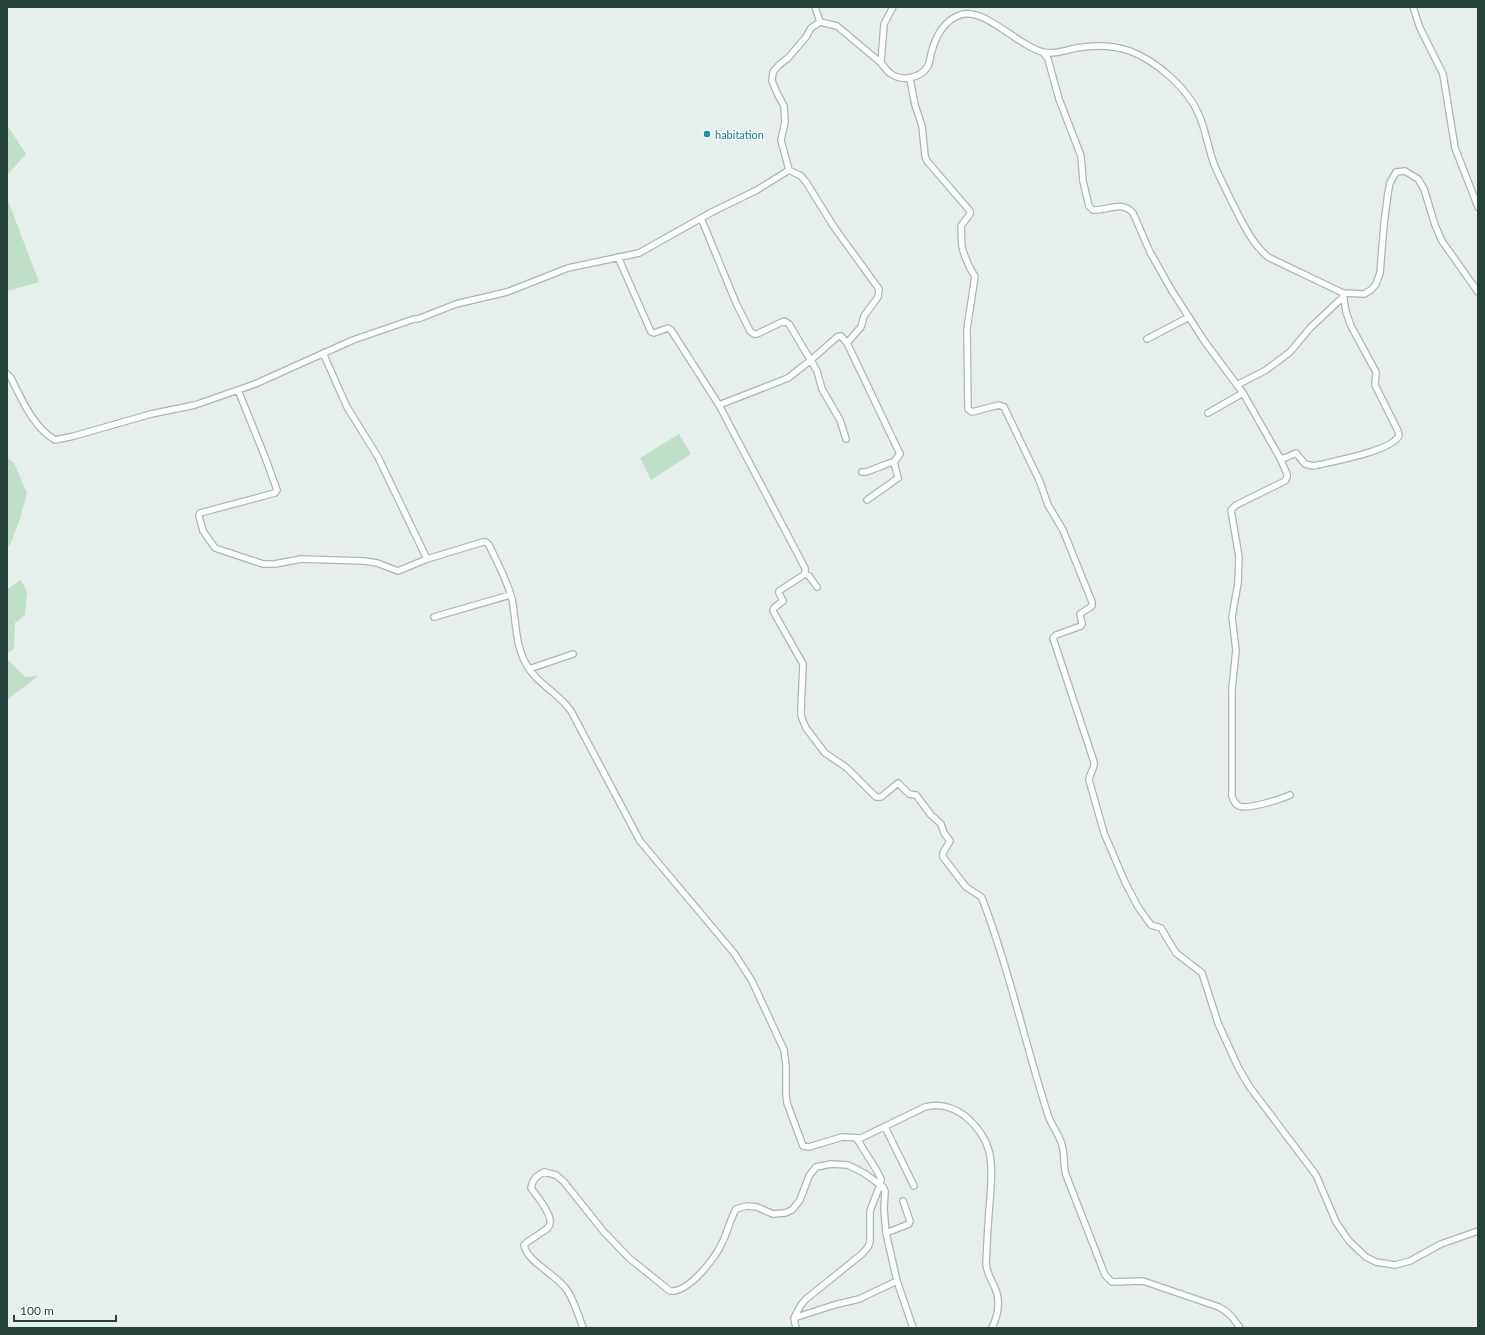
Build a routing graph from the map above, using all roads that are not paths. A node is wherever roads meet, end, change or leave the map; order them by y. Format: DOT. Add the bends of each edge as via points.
graph roads {
  1 [pos="815,7"];
  2 [pos="892,7"];
  3 [pos="1413,7"];
  4 [pos="820,22"];
  5 [pos="1043,52"];
  6 [pos="881,63"];
  7 [pos="910,79"];
  8 [pos="789,170"];
  9 [pos="1478,207"];
  10 [pos="701,218"];
  11 [pos="618,257"];
  12 [pos="1478,292"];
  13 [pos="1343,295"];
  14 [pos="1189,318"];
  15 [pos="1147,339"];
  16 [pos="847,343"];
  17 [pos="323,353"];
  18 [pos="811,360"];
  19 [pos="7,374"];
  20 [pos="1237,385"];
  21 [pos="238,390"];
  22 [pos="1243,393"];
  23 [pos="719,405"];
  24 [pos="1208,413"];
  25 [pos="846,439"];
  26 [pos="1280,458"];
  27 [pos="894,462"];
  28 [pos="862,472"];
  29 [pos="867,500"];
  30 [pos="428,559"];
  31 [pos="805,574"];
  32 [pos="817,587"];
  33 [pos="510,594"];
  34 [pos="434,617"];
  35 [pos="573,654"];
  36 [pos="529,669"];
  37 [pos="1290,795"];
  38 [pos="885,1127"];
  39 [pos="857,1139"];
  40 [pos="880,1185"];
  41 [pos="914,1186"];
  42 [pos="903,1201"];
  43 [pos="1478,1231"];
  44 [pos="886,1233"];
  45 [pos="897,1281"];
  46 [pos="794,1318"];
  47 [pos="583,1328"];
  48 [pos="796,1328"];
  49 [pos="914,1328"];
  50 [pos="992,1328"];
  51 [pos="1240,1328"];
  1 -- 4 [label="street"];
  2 -- 6 [label="street" via="884,24"];
  3 -- 9 [label="street" via="1420,28 1443,74 1455,148"];
  4 -- 6 [label="street" via="837,26"];
  4 -- 8 [label="street" via="811,28 788,58 773,72 772,81 784,106 786,122 781,140"];
  5 -- 7 [label="street" via="978,15 963,14 944,25 926,69"];
  5 -- 13 [label="street" via="1053,53 1093,46 1114,48 1128,50 1156,65 1192,101 1225,189 1260,250 1268,257"];
  5 -- 14 [label="street" via="1048,59 1059,99 1081,156 1089,206 1093,210 1121,206 1129,208 1150,252"];
  6 -- 7 [label="street" via="891,74"];
  7 -- 43 [label="street" via="922,126 925,156 970,211 961,226 962,246 974,276 967,325 968,409 972,412 999,405 1004,407 1040,482 1048,505 1064,530 1092,602 1092,606 1080,614 1080,626 1053,638 1094,762 1089,780 1099,818 1131,894 1149,924 1161,928 1176,953 1202,973 1218,1023 1249,1086 1320,1181 1342,1232 1358,1250 1376,1262 1402,1264 1441,1244"];
  8 -- 10 [label="street" via="757,190"];
  8 -- 16 [label="street" via="804,179 878,289 878,296 864,316 861,327"];
  10 -- 11 [label="street" via="639,253"];
  10 -- 18 [label="street" via="750,331 757,334 786,321"];
  11 -- 17 [label="street" via="568,268 507,292 456,304"];
  11 -- 23 [label="street" via="651,332 668,328 671,330"];
  12 -- 13 [label="street" via="1442,241 1418,179 1405,171 1396,172 1390,183 1380,273 1376,284 1364,294"];
  13 -- 20 [label="street" via="1290,352 1266,370"];
  13 -- 26 [label="street" via="1351,326 1376,372 1375,385 1399,436 1371,452 1314,466 1305,464 1296,453"];
  14 -- 15 [label="street"];
  14 -- 20 [label="street"];
  16 -- 18 [label="street" via="841,336 837,336"];
  16 -- 27 [label="street" via="900,453"];
  17 -- 21 [label="street"];
  17 -- 30 [label="street" via="347,407 378,457"];
  18 -- 23 [label="street" via="785,379"];
  18 -- 25 [label="street" via="822,389 840,420"];
  19 -- 21 [label="street" via="40,428 55,440 150,414 195,405"];
  20 -- 22 [label="street"];
  21 -- 30 [label="street" via="277,490 200,513 204,533 215,548 270,565 301,559 364,561 397,571"];
  22 -- 24 [label="street"];
  22 -- 26 [label="street"];
  23 -- 31 [label="street" via="805,568"];
  26 -- 37 [label="street" via="1287,479 1231,510 1239,557 1238,583 1232,617 1236,650 1232,689 1232,796 1238,806 1246,807"];
  27 -- 28 [label="street"];
  27 -- 29 [label="street" via="898,478"];
  30 -- 33 [label="street" via="486,542"];
  31 -- 32 [label="street"];
  31 -- 51 [label="street" via="779,591 783,600 773,609 803,664 803,723 825,753 846,768 876,797 881,797 898,783 909,794 915,794 931,816 941,824 950,842 943,857 966,887 982,898 1005,966 1048,1116 1062,1144 1066,1175 1105,1275 1112,1282 1143,1281 1219,1307 1226,1310"];
  33 -- 34 [label="street"];
  33 -- 36 [label="street" via="519,646"];
  35 -- 36 [label="street"];
  36 -- 39 [label="street" via="565,703 640,841 734,953 752,981 784,1050 787,1099 801,1144 809,1147 842,1138"];
  38 -- 39 [label="street"];
  38 -- 41 [label="street"];
  38 -- 50 [label="street" via="925,1107 941,1105 960,1112 981,1135 989,1152 991,1178 986,1264 998,1302"];
  39 -- 40 [label="street" via="877,1170 881,1179"];
  40 -- 44 [label="street" via="885,1191"];
  40 -- 46 [label="street" via="870,1211 868,1247 806,1299"];
  40 -- 47 [label="street" via="864,1172 848,1165 831,1164 816,1167 809,1176 800,1200 792,1210 773,1214 756,1206 736,1209 712,1259 691,1283 674,1292 629,1258 604,1232 564,1182 556,1175 544,1172 535,1177 531,1188 548,1213 549,1227 524,1245 525,1251 566,1290"];
  42 -- 44 [label="street" via="909,1224"];
  44 -- 45 [label="street"];
  45 -- 46 [label="street" via="859,1299"];
  45 -- 49 [label="street"];
  46 -- 48 [label="street"];
}
